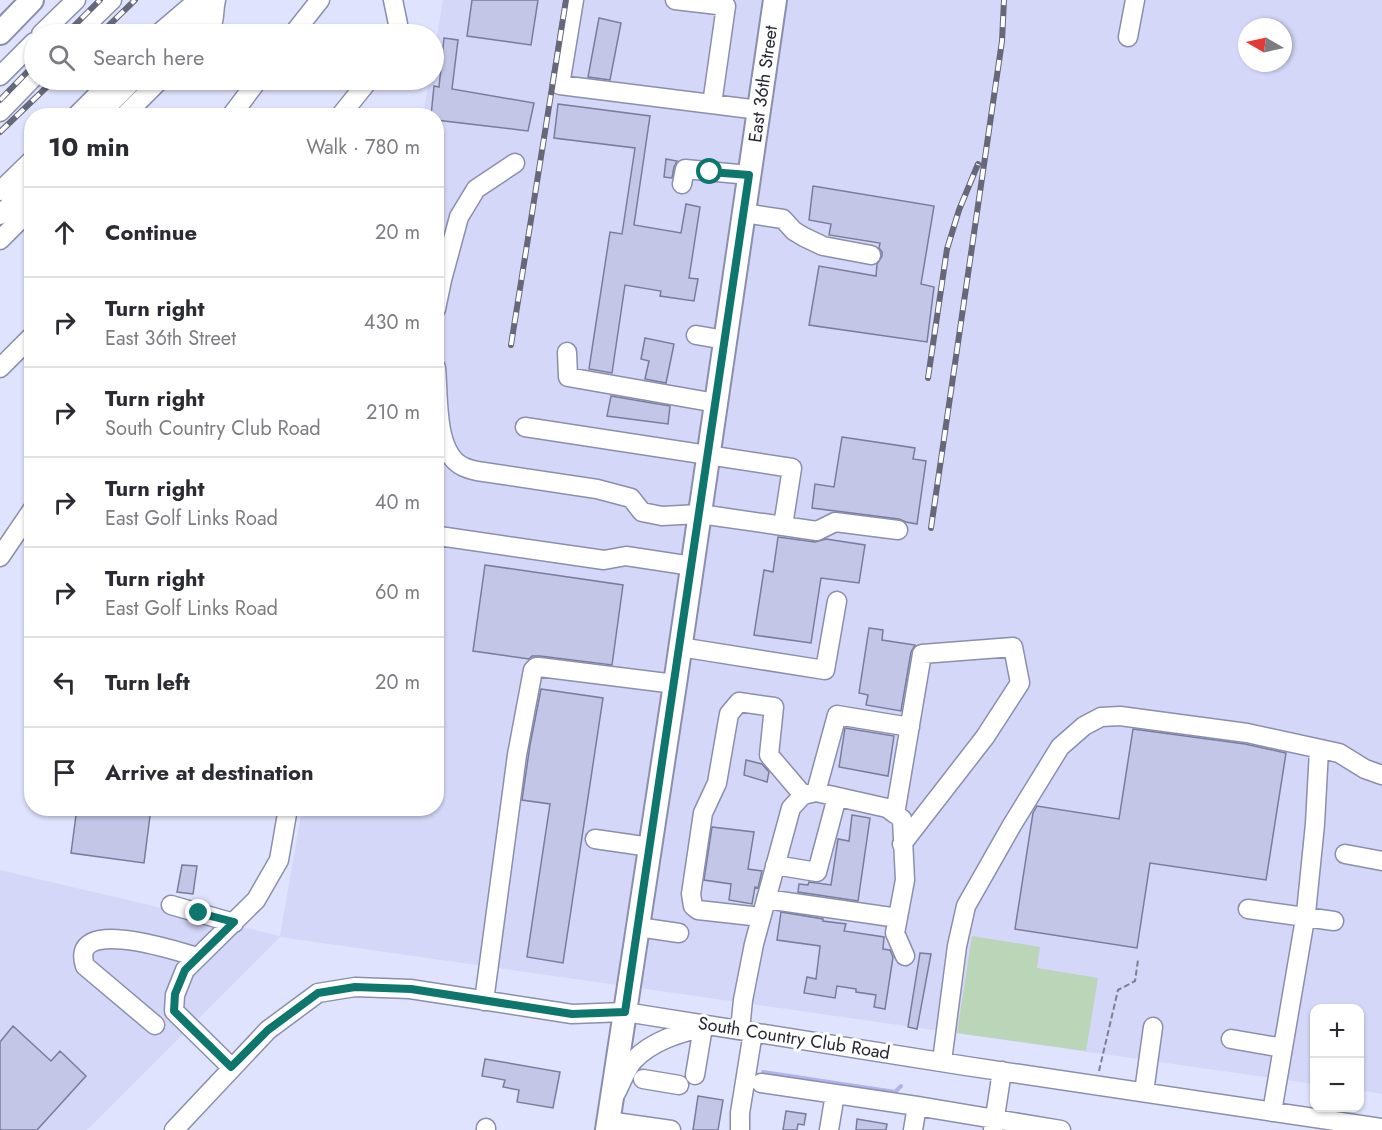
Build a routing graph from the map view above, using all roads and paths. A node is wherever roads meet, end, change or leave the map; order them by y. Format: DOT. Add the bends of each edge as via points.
graph roads {
  1 [pos="32,0"];
  2 [pos="76,0"];
  3 [pos="111,0"];
  4 [pos="320,0"];
  5 [pos="393,0"];
  6 [pos="574,0"];
  7 [pos="675,0"];
  8 [pos="775,0"];
  9 [pos="1135,0"];
  10 [pos="209,2"];
  11 [pos="51,24"];
  12 [pos="87,24"];
  13 [pos="174,24"];
  14 [pos="190,24"];
  15 [pos="213,24"];
  16 [pos="301,24"];
  17 [pos="398,24"];
  18 [pos="0,33"];
  19 [pos="1128,37"];
  20 [pos="24,52"];
  21 [pos="0,76"];
  22 [pos="24,87"];
  23 [pos="102,90"];
  24 [pos="124,90"];
  25 [pos="149,90"];
  26 [pos="250,90"];
  27 [pos="361,90"];
  28 [pos="712,104"];
  29 [pos="84,108"];
  30 [pos="106,108"];
  31 [pos="132,108"];
  32 [pos="237,108"];
  33 [pos="346,108"];
  34 [pos="759,110"];
  35 [pos="0,112"];
  36 [pos="515,164"];
  37 [pos="24,168"];
  38 [pos="749,175"];
  39 [pos="682,184"];
  40 [pos="0,191"];
  41 [pos="24,191"];
  42 [pos="744,213"];
  43 [pos="0,215"];
  44 [pos="24,216"];
  45 [pos="0,240"];
  46 [pos="871,255"];
  47 [pos="444,273"];
  48 [pos="696,335"];
  49 [pos="725,340"];
  50 [pos="24,344"];
  51 [pos="567,351"];
  52 [pos="0,368"];
  53 [pos="716,402"];
  54 [pos="525,427"];
  55 [pos="444,442"];
  56 [pos="708,455"];
  57 [pos="700,514"];
  58 [pos="24,522"];
  59 [pos="783,526"];
  60 [pos="898,530"];
  61 [pos="444,537"];
  62 [pos="0,557"];
  63 [pos="692,566"];
  64 [pos="837,601"];
  65 [pos="680,647"];
  66 [pos="675,684"];
  67 [pos="910,727"];
  68 [pos="1319,750"];
  69 [pos="1382,775"];
  70 [pos="810,794"];
  71 [pos="837,797"];
  72 [pos="895,814"];
  73 [pos="287,816"];
  74 [pos="595,839"];
  75 [pos="902,844"];
  76 [pos="650,847"];
  77 [pos="1345,854"];
  78 [pos="1382,861"];
  79 [pos="775,865"];
  80 [pos="766,899"];
  81 [pos="171,905"];
  82 [pos="1248,909"];
  83 [pos="761,917"];
  84 [pos="898,918"];
  85 [pos="1305,918"];
  86 [pos="1334,921"];
  87 [pos="234,922"];
  88 [pos="638,927"];
  89 [pos="679,933"];
  90 [pos="904,956"];
  91 [pos="197,957"];
  92 [pos="1138,960"];
  93 [pos="484,1001"];
  94 [pos="625,1012"];
  95 [pos="155,1025"];
  96 [pos="707,1026"];
  97 [pos="1153,1027"];
  98 [pos="746,1031"];
  99 [pos="1231,1039"];
  100 [pos="1283,1048"];
  101 [pos="942,1061"];
  102 [pos="231,1067"];
  103 [pos="1002,1071"];
  104 [pos="1099,1071"];
  105 [pos="695,1076"];
  106 [pos="643,1079"];
  107 [pos="761,1083"];
  108 [pos="679,1085"];
  109 [pos="1144,1092"];
  110 [pos="835,1094"];
  111 [pos="917,1106"];
  112 [pos="1272,1112"];
  113 [pos="609,1117"];
  114 [pos="994,1125"];
  115 [pos="1324,1125"];
  116 [pos="1382,1128"];
  117 [pos="174,1130"];
  118 [pos="671,1130"];
  119 [pos="740,1130"];
  120 [pos="829,1130"];
  121 [pos="913,1130"];
  122 [pos="1061,1130"];
  1 -- 18 [label="main road"];
  2 -- 11 [label="street"];
  3 -- 12 [label="street"];
  4 -- 16 [label="street"];
  5 -- 17 [label="street"];
  6 -- 28 [label="street" via="560,85"];
  7 -- 28 [label="street" via="726,6"];
  8 -- 34 [label="main road, East 36th Street"];
  9 -- 19 [label="street"];
  10 -- 13 [label="street"];
  10 -- 14 [label="street"];
  10 -- 15 [label="street"];
  20 -- 21 [label="street"];
  22 -- 35 [label="street"];
  23 -- 29 [label="street"];
  24 -- 30 [label="street"];
  25 -- 31 [label="street"];
  26 -- 32 [label="street"];
  27 -- 33 [label="street"];
  28 -- 34 [label="street"];
  34 -- 38 [label="main road, East 36th Street"];
  36 -- 47 [label="street" via="476,189 459,217"];
  37 -- 40 [label="street"];
  38 -- 39 [label="street" via="685,170"];
  38 -- 42 [label="main road, East 36th Street"];
  41 -- 43 [label="street"];
  42 -- 46 [label="street" via="783,219 794,231 823,246"];
  42 -- 49 [label="main road, East 36th Street"];
  44 -- 45 [label="street"];
  48 -- 49 [label="street"];
  49 -- 53 [label="main road, East 36th Street"];
  50 -- 52 [label="street"];
  51 -- 53 [label="street" via="568,377"];
  53 -- 56 [label="main road, East 36th Street"];
  54 -- 56 [label="street"];
  55 -- 57 [label="street" via="447,452 462,467 611,492 631,498 642,512 662,516"];
  56 -- 57 [label="main road, East 36th Street"];
  56 -- 59 [label="street" via="792,468"];
  57 -- 59 [label="street"];
  57 -- 63 [label="main road, East 36th Street"];
  58 -- 62 [label="street"];
  59 -- 60 [label="street" via="818,531 835,522"];
  61 -- 63 [label="street" via="604,560 626,556"];
  63 -- 65 [label="main road, East 36th Street"];
  64 -- 65 [label="street" via="825,670"];
  65 -- 66 [label="main road, East 36th Street"];
  66 -- 76 [label="main road, East 36th Street"];
  66 -- 93 [label="street" via="539,667 533,670 517,755"];
  67 -- 70 [label="street" via="837,715"];
  67 -- 72 [label="street"];
  67 -- 75 [label="street" via="922,654 1013,647 1020,683 985,738"];
  68 -- 69 [label="street" via="1339,753"];
  68 -- 85 [label="street"];
  68 -- 101 [label="street" via="1247,733 1120,716 1101,717 1084,726 1060,747 966,906"];
  70 -- 71 [label="street"];
  70 -- 79 [label="street" via="791,808"];
  70 -- 83 [label="street" via="769,755 774,707 739,702 729,714 717,783 703,813 691,894 698,910"];
  71 -- 72 [label="street" via="887,808"];
  71 -- 79 [label="street" via="817,872"];
  72 -- 75 [label="street" via="902,819"];
  73 -- 87 [label="street" via="279,860 256,900"];
  74 -- 76 [label="street"];
  75 -- 84 [label="street" via="905,879"];
  76 -- 88 [label="main road, East 36th Street"];
  77 -- 78 [label="street"];
  79 -- 80 [label="street"];
  80 -- 83 [label="street"];
  80 -- 84 [label="street"];
  81 -- 87 [label="street"];
  82 -- 85 [label="street"];
  83 -- 98 [label="street" via="743,1000"];
  84 -- 90 [label="street" via="895,933"];
  85 -- 86 [label="street"];
  85 -- 100 [label="street"];
  87 -- 91 [label="street"];
  88 -- 89 [label="street"];
  88 -- 94 [label="main road, East 36th Street"];
  91 -- 95 [label="street" via="126,941 98,939 85,947 85,966"];
  91 -- 102 [label="street" via="185,970 175,994 174,1011"];
  92 -- 104 [label="path" via="1135,981 1118,990"];
  93 -- 94 [label="street, South Country Club Road" via="572,1014"];
  93 -- 102 [label="street, South Country Club Road" via="411,989 355,987 318,993 268,1030"];
  94 -- 96 [label="street, South Country Club Road"];
  94 -- 113 [label="main road, East 36th Street"];
  96 -- 98 [label="street, South Country Club Road"];
  96 -- 105 [label="street"];
  96 -- 113 [label="street" via="655,1044 633,1060"];
  97 -- 109 [label="street"];
  98 -- 101 [label="street, South Country Club Road"];
  98 -- 119 [label="street"];
  99 -- 100 [label="street"];
  100 -- 112 [label="street"];
  101 -- 103 [label="street, South Country Club Road"];
  102 -- 117 [label="street, South Country Club Road"];
  103 -- 109 [label="street, South Country Club Road"];
  103 -- 114 [label="street"];
  106 -- 108 [label="street"];
  107 -- 110 [label="street"];
  109 -- 112 [label="street, South Country Club Road"];
  110 -- 111 [label="street"];
  110 -- 120 [label="street"];
  111 -- 114 [label="street"];
  111 -- 121 [label="street"];
  112 -- 115 [label="street, South Country Club Road"];
  113 -- 118 [label="street"];
  114 -- 122 [label="street"];
  115 -- 116 [label="street, South Country Club Road"];
}
